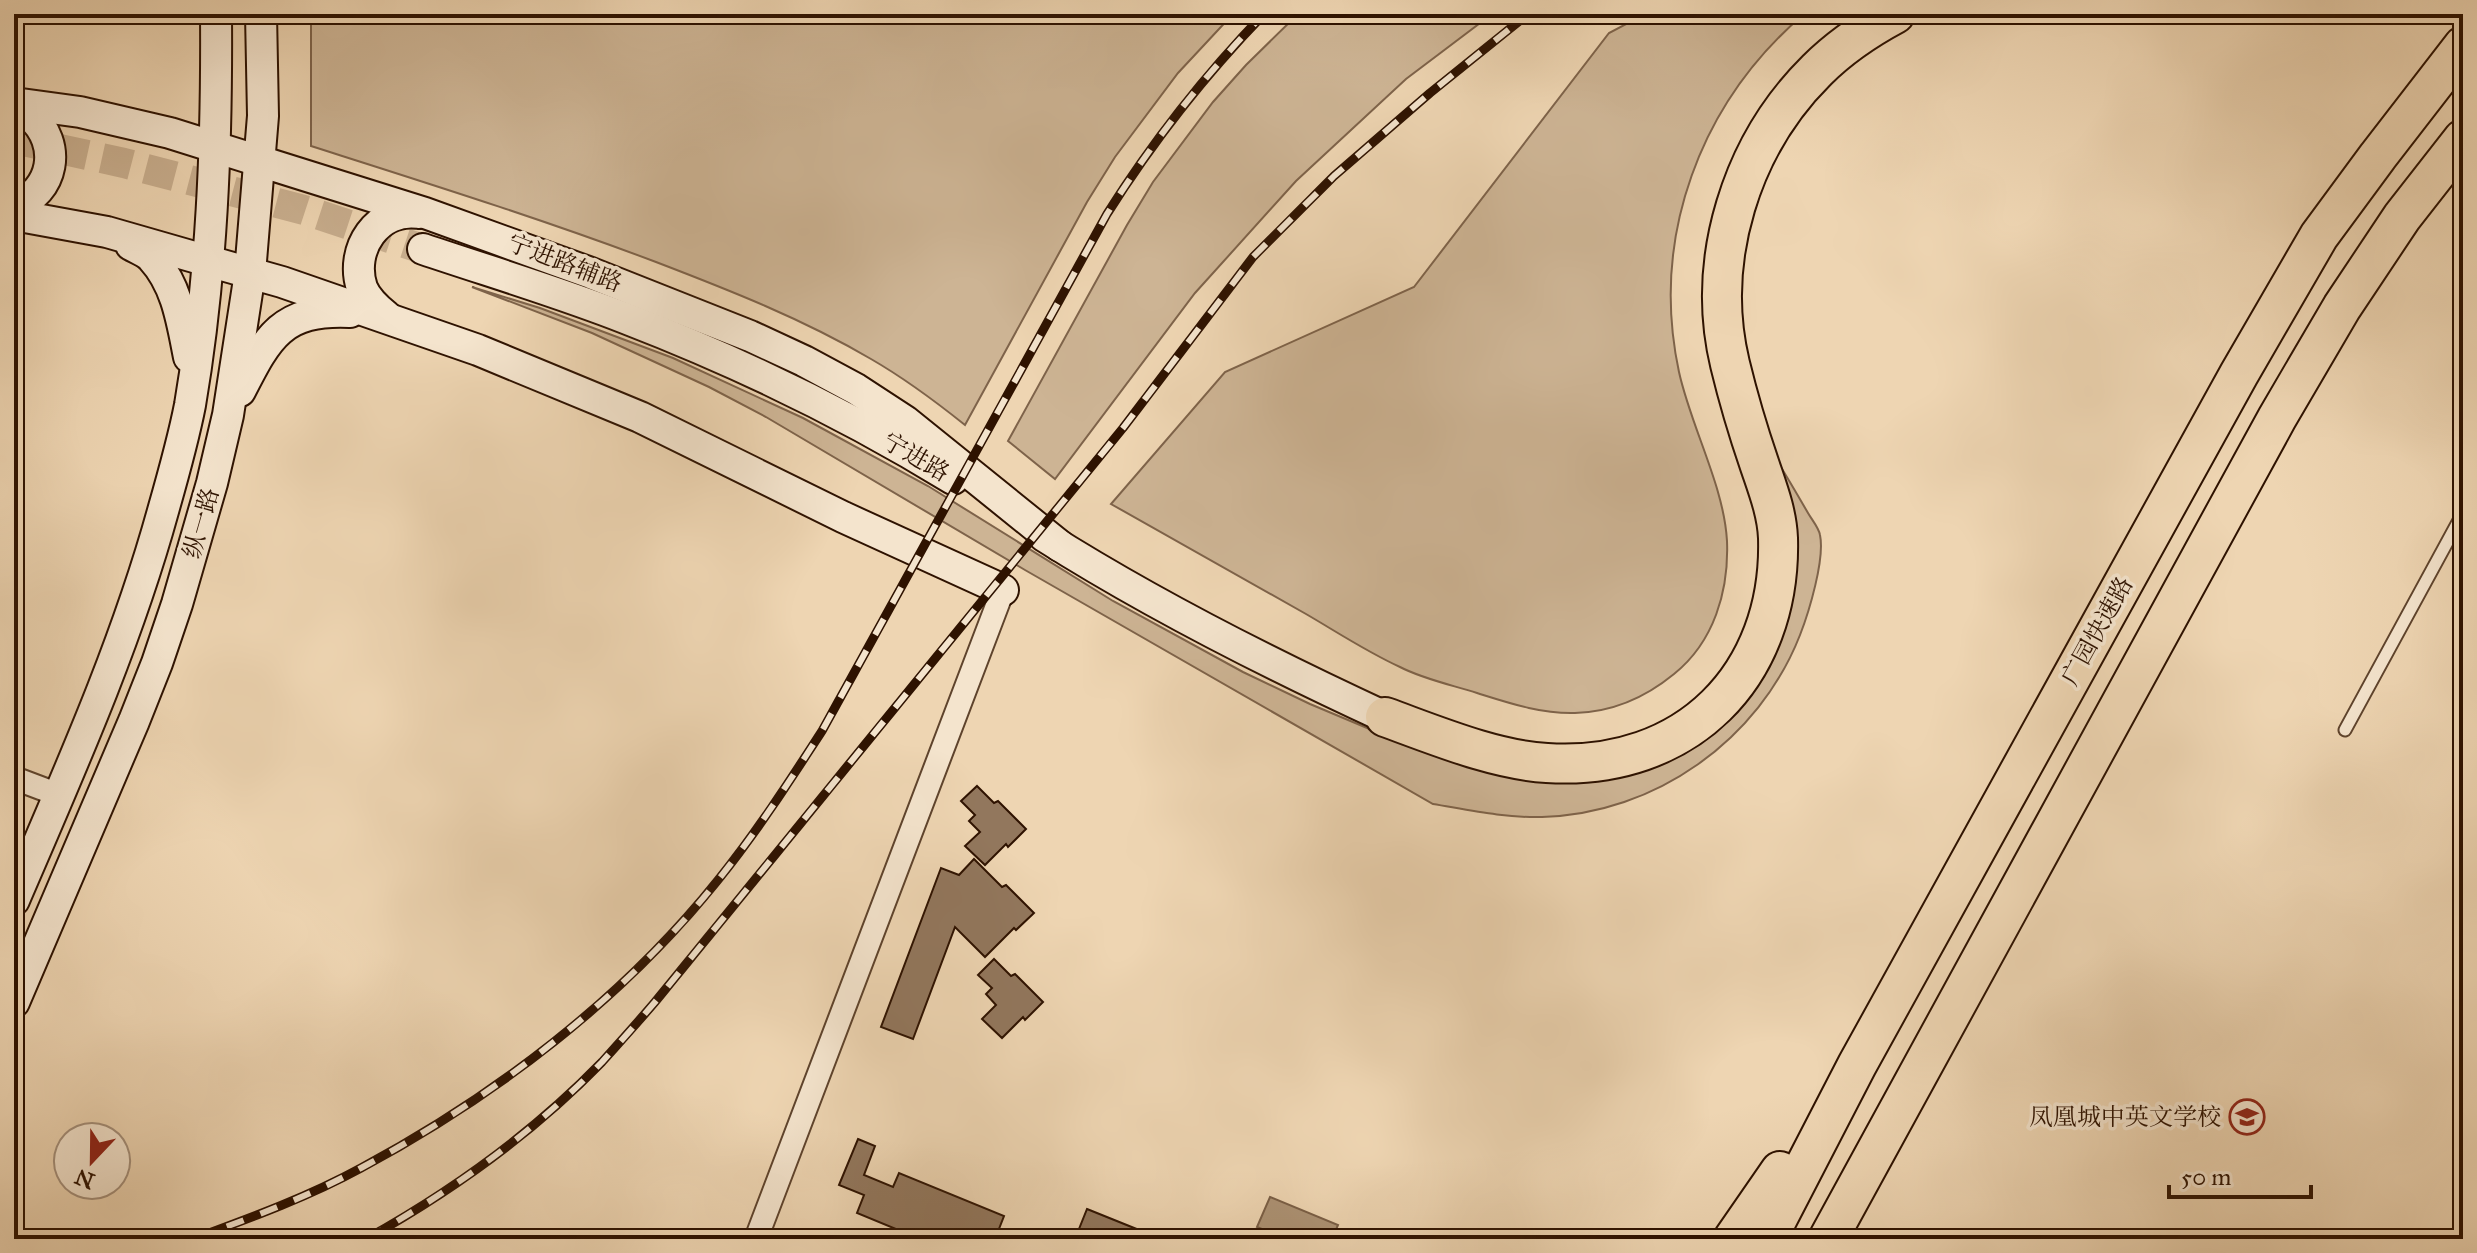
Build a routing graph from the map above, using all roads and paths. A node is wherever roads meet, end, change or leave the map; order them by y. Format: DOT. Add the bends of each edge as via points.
graph roads {
  1 [pos="216,14"];
  2 [pos="261,14"];
  3 [pos="1895,14"];
  4 [pos="2463,46"];
  5 [pos="14,104"];
  6 [pos="2463,139"];
  7 [pos="215,148"];
  8 [pos="260,162"];
  9 [pos="14,206"];
  10 [pos="425,213"];
  11 [pos="14,215"];
  12 [pos="107,232"];
  13 [pos="423,249"];
  14 [pos="208,261"];
  15 [pos="250,273"];
  16 [pos="388,317"];
  17 [pos="189,407"];
  18 [pos="228,415"];
  19 [pos="2463,513"];
  20 [pos="1060,546"];
  21 [pos="1003,590"];
  22 [pos="1385,717"];
  23 [pos="2345,730"];
  24 [pos="14,778"];
  25 [pos="59,795"];
  26 [pos="14,855"];
  27 [pos="14,900"];
  28 [pos="14,1002"];
  29 [pos="1952,1010"];
  30 [pos="1857,1065"];
  31 [pos="757,1239"];
  32 [pos="1733,1239"];
  33 [pos="1767,1239"];
  34 [pos="1828,1239"];
  35 [pos="1843,1239"];
  1 -- 7 [label="street, 纵一路"];
  2 -- 8 [label="street, 纵一路"];
  3 -- 22 [label="highway" via="1845,46 1787,103 1749,169 1730,227 1723,272 1729,363 1778,533 1772,608 1742,676 1718,705 1677,735 1619,759 1582,764 1506,756"];
  4 -- 30 [label="highway, 广园快速路" via="2319,236"];
  5 -- 7 [label="street, 宁进路辅路" via="80,112"];
  5 -- 9 [label="street" via="31,115 46,136 52,159 35,197"];
  6 -- 29 [label="highway" via="2342,307"];
  7 -- 8 [label="street, 宁进路辅路"];
  7 -- 14 [label="street, 纵一路"];
  8 -- 10 [label="street, 宁进路辅路"];
  8 -- 15 [label="street, 纵一路"];
  10 -- 16 [label="street" via="408,211 380,221 360,253 363,290"];
  10 -- 20 [label="street, 宁进路辅路" via="658,299 804,361 905,421"];
  11 -- 12 [label="street"];
  12 -- 14 [label="street"];
  12 -- 17 [label="street" via="151,256 171,285 189,358"];
  13 -- 20 [label="street, 宁进路" via="623,317 753,371 878,435"];
  14 -- 15 [label="street"];
  14 -- 17 [label="street, 纵一路"];
  15 -- 16 [label="street"];
  15 -- 18 [label="street, 纵一路"];
  16 -- 18 [label="street" via="324,311 298,318 275,334 259,355"];
  16 -- 21 [label="street" via="640,417"];
  17 -- 25 [label="street, 纵一路" via="139,592"];
  18 -- 28 [label="street, 纵一路" via="157,663"];
  19 -- 23 [label="lane"];
  20 -- 22 [label="street, 宁进路" via="1187,620"];
  21 -- 31 [label="street"];
  24 -- 25 [label="street"];
  25 -- 26 [label="street"];
  25 -- 27 [label="street, 纵一路"];
  29 -- 34 [label="highway"];
  29 -- 35 [label="highway"];
  30 -- 32 [label="highway"];
  30 -- 33 [label="highway, 广园快速路"];
}
